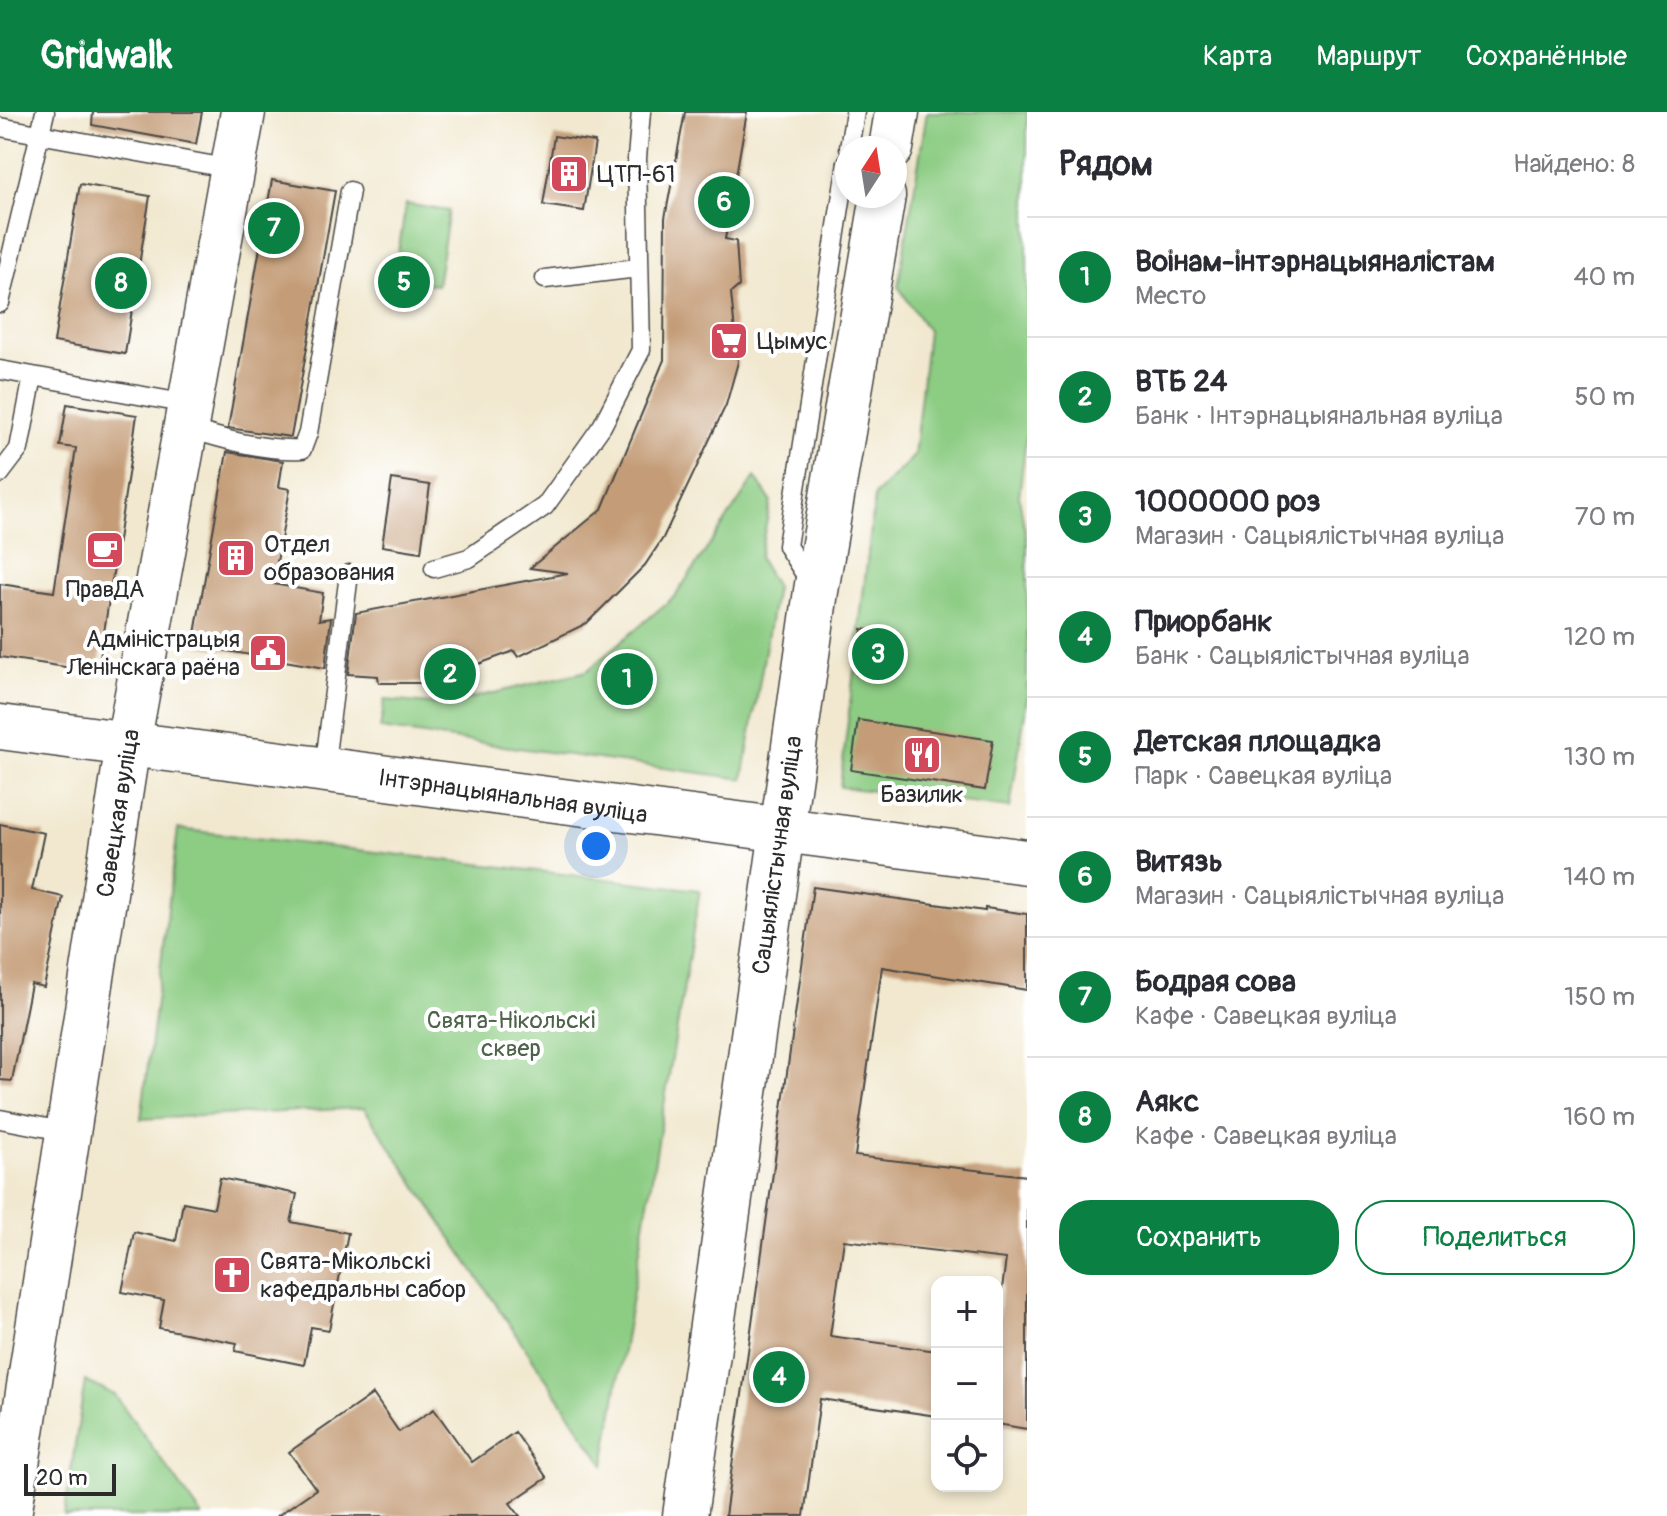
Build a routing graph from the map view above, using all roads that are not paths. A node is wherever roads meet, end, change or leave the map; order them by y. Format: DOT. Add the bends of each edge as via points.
graph roads {
  1 [pos="45,112"];
  2 [pos="243,112"];
  3 [pos="641,112"];
  4 [pos="855,112"];
  5 [pos="897,112"];
  6 [pos="0,127"];
  7 [pos="41,134"];
  8 [pos="851,136"];
  9 [pos="893,136"];
  10 [pos="232,169"];
  11 [pos="350,191"];
  12 [pos="840,208"];
  13 [pos="881,208"];
  14 [pos="638,268"];
  15 [pos="545,279"];
  16 [pos="0,303"];
  17 [pos="0,370"];
  18 [pos="33,376"];
  19 [pos="186,416"];
  20 [pos="0,474"];
  21 [pos="434,568"];
  22 [pos="349,574"];
  23 [pos="816,591"];
  24 [pos="0,727"];
  25 [pos="128,744"];
  26 [pos="324,770"];
  27 [pos="780,831"];
  28 [pos="1027,862"];
  29 [pos="0,1119"];
  30 [pos="68,1132"];
  31 [pos="9,1516"];
  32 [pos="685,1516"];
  1 -- 7 [label="lane"];
  2 -- 10 [label="street, Савецкая вуліца"];
  3 -- 14 [label="lane"];
  4 -- 8 [label="lane"];
  5 -- 9 [label="street"];
  6 -- 7 [label="lane"];
  7 -- 10 [label="lane"];
  7 -- 16 [label="lane"];
  10 -- 19 [label="street, Савецкая вуліца"];
  11 -- 19 [label="lane" via="302,449 214,437"];
  12 -- 23 [label="lane" via="787,546"];
  13 -- 23 [label="street, Сацыялістычная вуліца"];
  14 -- 15 [label="lane"];
  14 -- 21 [label="lane" via="641,350 602,426 545,506 469,558"];
  17 -- 18 [label="lane"];
  18 -- 19 [label="lane"];
  18 -- 20 [label="lane" via="19,449"];
  19 -- 25 [label="street, Савецкая вуліца"];
  22 -- 26 [label="lane"];
  23 -- 27 [label="street, Сацыялістычная вуліца"];
  24 -- 25 [label="street, Інтэрнацыянальная вуліца"];
  25 -- 26 [label="street, Інтэрнацыянальная вуліца"];
  25 -- 30 [label="street, Савецкая вуліца"];
  26 -- 27 [label="street, Інтэрнацыянальная вуліца"];
  27 -- 28 [label="street, Інтэрнацыянальная вуліца"];
  27 -- 32 [label="street, Сацыялістычная вуліца"];
  29 -- 30 [label="lane"];
  30 -- 31 [label="street, Савецкая вуліца"];
}
